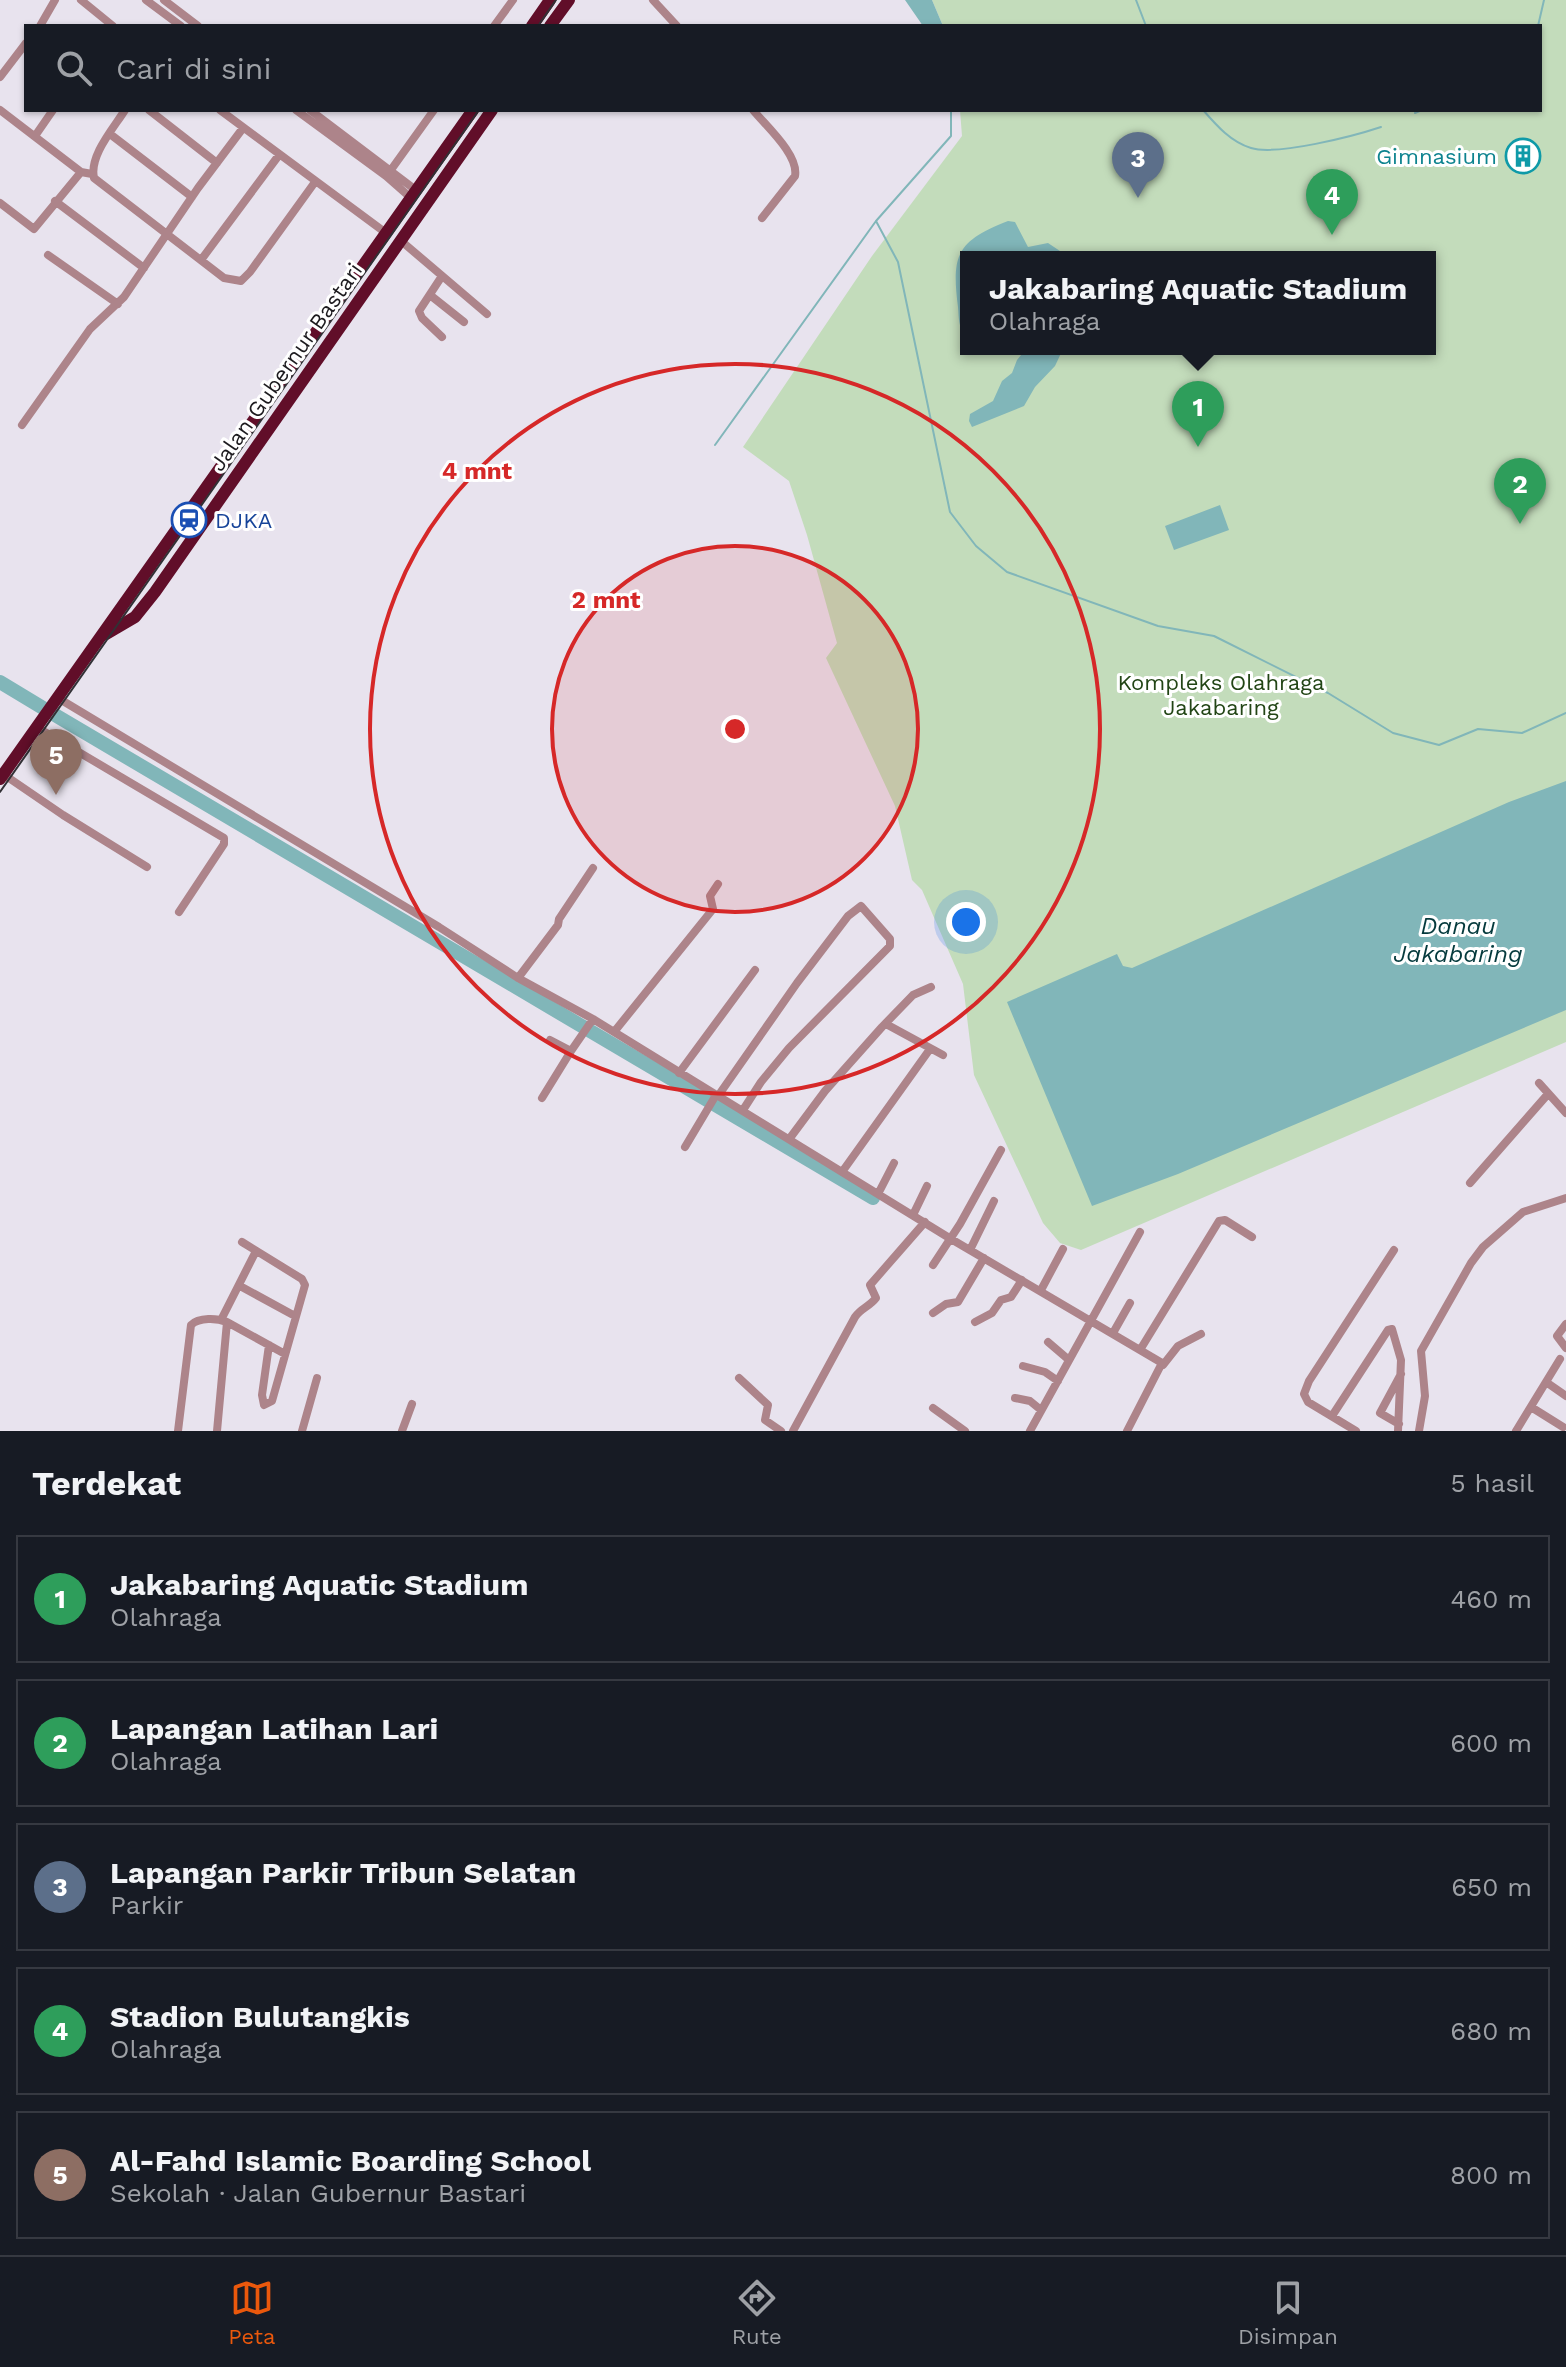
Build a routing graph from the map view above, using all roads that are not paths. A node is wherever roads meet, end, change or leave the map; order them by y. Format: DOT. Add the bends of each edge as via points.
graph roads {
  1 [pos="55,0"];
  2 [pos="81,0"];
  3 [pos="146,0"];
  4 [pos="164,0"];
  5 [pos="513,0"];
  6 [pos="550,0"];
  7 [pos="569,0"];
  8 [pos="653,0"];
  9 [pos="103,23"];
  10 [pos="41,24"];
  11 [pos="178,24"];
  12 [pos="195,24"];
  13 [pos="495,24"];
  14 [pos="533,24"];
  15 [pos="551,24"];
  16 [pos="675,24"];
  17 [pos="24,46"];
  18 [pos="0,77"];
  19 [pos="0,110"];
  20 [pos="52,112"];
  21 [pos="124,112"];
  22 [pos="152,112"];
  23 [pos="223,112"];
  24 [pos="299,112"];
  25 [pos="312,112"];
  26 [pos="433,112"];
  27 [pos="471,112"];
  28 [pos="491,112"];
  29 [pos="755,112"];
  30 [pos="243,128"];
  31 [pos="110,134"];
  32 [pos="35,136"];
  33 [pos="279,155"];
  34 [pos="217,163"];
  35 [pos="81,172"];
  36 [pos="92,174"];
  37 [pos="392,176"];
  38 [pos="315,182"];
  39 [pos="411,191"];
  40 [pos="192,197"];
  41 [pos="55,201"];
  42 [pos="1,207"];
  43 [pos="762,218"];
  44 [pos="386,233"];
  45 [pos="168,234"];
  46 [pos="400,240"];
  47 [pos="48,255"];
  48 [pos="201,260"];
  49 [pos="144,268"];
  50 [pos="442,276"];
  51 [pos="430,295"];
  52 [pos="118,304"];
  53 [pos="487,314"];
  54 [pos="464,322"];
  55 [pos="442,337"];
  56 [pos="262,408"];
  57 [pos="274,419"];
  58 [pos="22,425"];
  59 [pos="103,636"];
  60 [pos="58,698"];
  61 [pos="38,728"];
  62 [pos="2,777"];
  63 [pos="147,867"];
  64 [pos="593,868"];
  65 [pos="718,884"];
  66 [pos="179,912"];
  67 [pos="755,970"];
  68 [pos="518,978"];
  69 [pos="931,987"];
  70 [pos="886,1024"];
  71 [pos="588,1026"];
  72 [pos="614,1032"];
  73 [pos="550,1040"];
  74 [pos="930,1049"];
  75 [pos="571,1051"];
  76 [pos="943,1055"];
  77 [pos="679,1073"];
  78 [pos="1539,1083"];
  79 [pos="1548,1094"];
  80 [pos="717,1096"];
  81 [pos="542,1098"];
  82 [pos="743,1110"];
  83 [pos="1566,1113"];
  84 [pos="790,1138"];
  85 [pos="685,1147"];
  86 [pos="1001,1150"];
  87 [pos="894,1163"];
  88 [pos="842,1172"];
  89 [pos="1470,1183"];
  90 [pos="927,1186"];
  91 [pos="878,1194"];
  92 [pos="1566,1198"];
  93 [pos="994,1201"];
  94 [pos="913,1215"];
  95 [pos="925,1222"];
  96 [pos="1140,1232"];
  97 [pos="1252,1237"];
  98 [pos="951,1239"];
  99 [pos="242,1242"];
  100 [pos="1063,1249"];
  101 [pos="970,1250"];
  102 [pos="1394,1250"];
  103 [pos="256,1251"];
  104 [pos="984,1258"];
  105 [pos="933,1265"];
  106 [pos="1022,1280"];
  107 [pos="240,1286"];
  108 [pos="1041,1290"];
  109 [pos="1130,1303"];
  110 [pos="933,1313"];
  111 [pos="295,1316"];
  112 [pos="1091,1320"];
  113 [pos="224,1321"];
  114 [pos="975,1322"];
  115 [pos="1566,1324"];
  116 [pos="1117,1325"];
  117 [pos="1201,1334"];
  118 [pos="1048,1342"];
  119 [pos="269,1345"];
  120 [pos="1143,1346"];
  121 [pos="1566,1348"];
  122 [pos="285,1354"];
  123 [pos="1560,1359"];
  124 [pos="1069,1360"];
  125 [pos="1163,1365"];
  126 [pos="1023,1366"];
  127 [pos="1402,1373"];
  128 [pos="317,1378"];
  129 [pos="739,1378"];
  130 [pos="1058,1381"];
  131 [pos="1546,1382"];
  132 [pos="1566,1396"];
  133 [pos="1015,1398"];
  134 [pos="412,1404"];
  135 [pos="1531,1407"];
  136 [pos="933,1408"];
  137 [pos="1041,1410"];
  138 [pos="1332,1416"];
  139 [pos="1563,1427"];
  140 [pos="1399,1428"];
  141 [pos="178,1431"];
  142 [pos="217,1431"];
  143 [pos="302,1431"];
  144 [pos="402,1431"];
  145 [pos="781,1431"];
  146 [pos="793,1431"];
  147 [pos="965,1431"];
  148 [pos="1030,1431"];
  149 [pos="1127,1431"];
  150 [pos="1356,1431"];
  151 [pos="1419,1431"];
  152 [pos="1516,1431"];
  1 -- 10 [label="street"];
  2 -- 9 [label="street"];
  3 -- 11 [label="street"];
  4 -- 12 [label="street"];
  5 -- 13 [label="street"];
  6 -- 14 [label="highway"];
  7 -- 15 [label="highway"];
  8 -- 16 [label="street"];
  17 -- 18 [label="street"];
  19 -- 32 [label="street"];
  20 -- 32 [label="street"];
  21 -- 31 [label="street"];
  22 -- 34 [label="street"];
  23 -- 30 [label="street"];
  24 -- 37 [label="street"];
  25 -- 37 [label="street"];
  26 -- 37 [label="street"];
  27 -- 39 [label="highway, Jalan Gubernur Bastari"];
  28 -- 46 [label="highway, Jalan Gubernur Bastari"];
  29 -- 43 [label="street" via="796,167 795,176"];
  30 -- 33 [label="street"];
  30 -- 34 [label="street"];
  31 -- 36 [label="street"];
  31 -- 40 [label="street"];
  32 -- 35 [label="street"];
  33 -- 38 [label="street"];
  33 -- 48 [label="street"];
  34 -- 40 [label="street"];
  35 -- 36 [label="street"];
  35 -- 41 [label="street"];
  36 -- 45 [label="street"];
  37 -- 39 [label="street"];
  38 -- 44 [label="street"];
  38 -- 48 [label="street" via="241,281 224,278"];
  39 -- 44 [label="highway, Jalan Gubernur Bastari"];
  40 -- 45 [label="street"];
  41 -- 42 [label="street" via="32,230"];
  41 -- 49 [label="street"];
  44 -- 56 [label="highway, Jalan Gubernur Bastari"];
  45 -- 48 [label="street"];
  45 -- 49 [label="street"];
  46 -- 50 [label="street"];
  46 -- 57 [label="highway, Jalan Gubernur Bastari"];
  47 -- 52 [label="street"];
  49 -- 52 [label="street"];
  50 -- 51 [label="street"];
  50 -- 53 [label="street"];
  51 -- 54 [label="street"];
  51 -- 55 [label="street" via="420,314"];
  52 -- 58 [label="street" via="90,329"];
  56 -- 57 [label="highway"];
  56 -- 59 [label="highway, Jalan Gubernur Bastari"];
  57 -- 59 [label="highway, Jalan Gubernur Bastari" via="135,617"];
  59 -- 60 [label="highway, Jalan Gubernur Bastari"];
  60 -- 61 [label="highway, Jalan Gubernur Bastari"];
  60 -- 68 [label="street"];
  61 -- 62 [label="highway, Jalan Gubernur Bastari"];
  61 -- 66 [label="street" via="224,838"];
  62 -- 63 [label="street"];
  64 -- 68 [label="street"];
  65 -- 72 [label="street" via="710,896 713,909"];
  67 -- 77 [label="street"];
  68 -- 71 [label="street"];
  69 -- 70 [label="street" via="913,995"];
  70 -- 74 [label="street"];
  70 -- 84 [label="street"];
  71 -- 72 [label="street"];
  71 -- 75 [label="street"];
  72 -- 77 [label="street"];
  73 -- 75 [label="street"];
  74 -- 76 [label="street"];
  74 -- 88 [label="street"];
  75 -- 81 [label="street"];
  77 -- 80 [label="street"];
  78 -- 79 [label="street"];
  79 -- 83 [label="street"];
  79 -- 89 [label="street"];
  80 -- 82 [label="street"];
  80 -- 82 [label="street" via="848,916 861,906 890,939 890,946 789,1048"];
  80 -- 85 [label="street"];
  82 -- 84 [label="street"];
  84 -- 88 [label="street"];
  86 -- 98 [label="street"];
  87 -- 91 [label="street"];
  88 -- 91 [label="street"];
  90 -- 94 [label="street"];
  91 -- 94 [label="street"];
  92 -- 151 [label="street" via="1523,1212 1471,1263 1421,1351 1425,1396"];
  93 -- 101 [label="street"];
  94 -- 95 [label="street"];
  95 -- 98 [label="street"];
  95 -- 146 [label="street" via="870,1285 876,1298 859,1309"];
  96 -- 112 [label="street"];
  97 -- 120 [label="street" via="1219,1221"];
  98 -- 101 [label="street"];
  98 -- 105 [label="street"];
  99 -- 103 [label="street"];
  100 -- 108 [label="street"];
  101 -- 104 [label="street"];
  102 -- 138 [label="street" via="1306,1388 1308,1402"];
  103 -- 107 [label="street"];
  103 -- 111 [label="street" via="304,1281"];
  104 -- 106 [label="street"];
  104 -- 110 [label="street" via="958,1302"];
  106 -- 108 [label="street"];
  106 -- 114 [label="street" via="1011,1297"];
  107 -- 111 [label="street"];
  107 -- 113 [label="street"];
  108 -- 112 [label="street"];
  109 -- 116 [label="street"];
  111 -- 122 [label="street"];
  112 -- 116 [label="street"];
  112 -- 124 [label="street"];
  113 -- 119 [label="street"];
  113 -- 141 [label="street" via="191,1325"];
  113 -- 142 [label="street"];
  115 -- 121 [label="street" via="1557,1336"];
  116 -- 120 [label="street"];
  117 -- 125 [label="street" via="1178,1346"];
  118 -- 124 [label="street"];
  119 -- 122 [label="street"];
  119 -- 122 [label="street" via="264,1405 272,1401"];
  120 -- 149 [label="street" via="1162,1363"];
  123 -- 131 [label="street"];
  124 -- 130 [label="street"];
  126 -- 130 [label="street"];
  127 -- 138 [label="street" via="1390,1329"];
  127 -- 140 [label="street"];
  127 -- 140 [label="street" via="1380,1413"];
  128 -- 143 [label="street"];
  129 -- 145 [label="street" via="768,1405 765,1420"];
  130 -- 137 [label="street"];
  131 -- 132 [label="street"];
  131 -- 135 [label="street"];
  133 -- 137 [label="street"];
  134 -- 144 [label="street"];
  135 -- 139 [label="street"];
  135 -- 152 [label="street"];
  136 -- 147 [label="street"];
  137 -- 148 [label="street"];
  138 -- 150 [label="street"];
}
